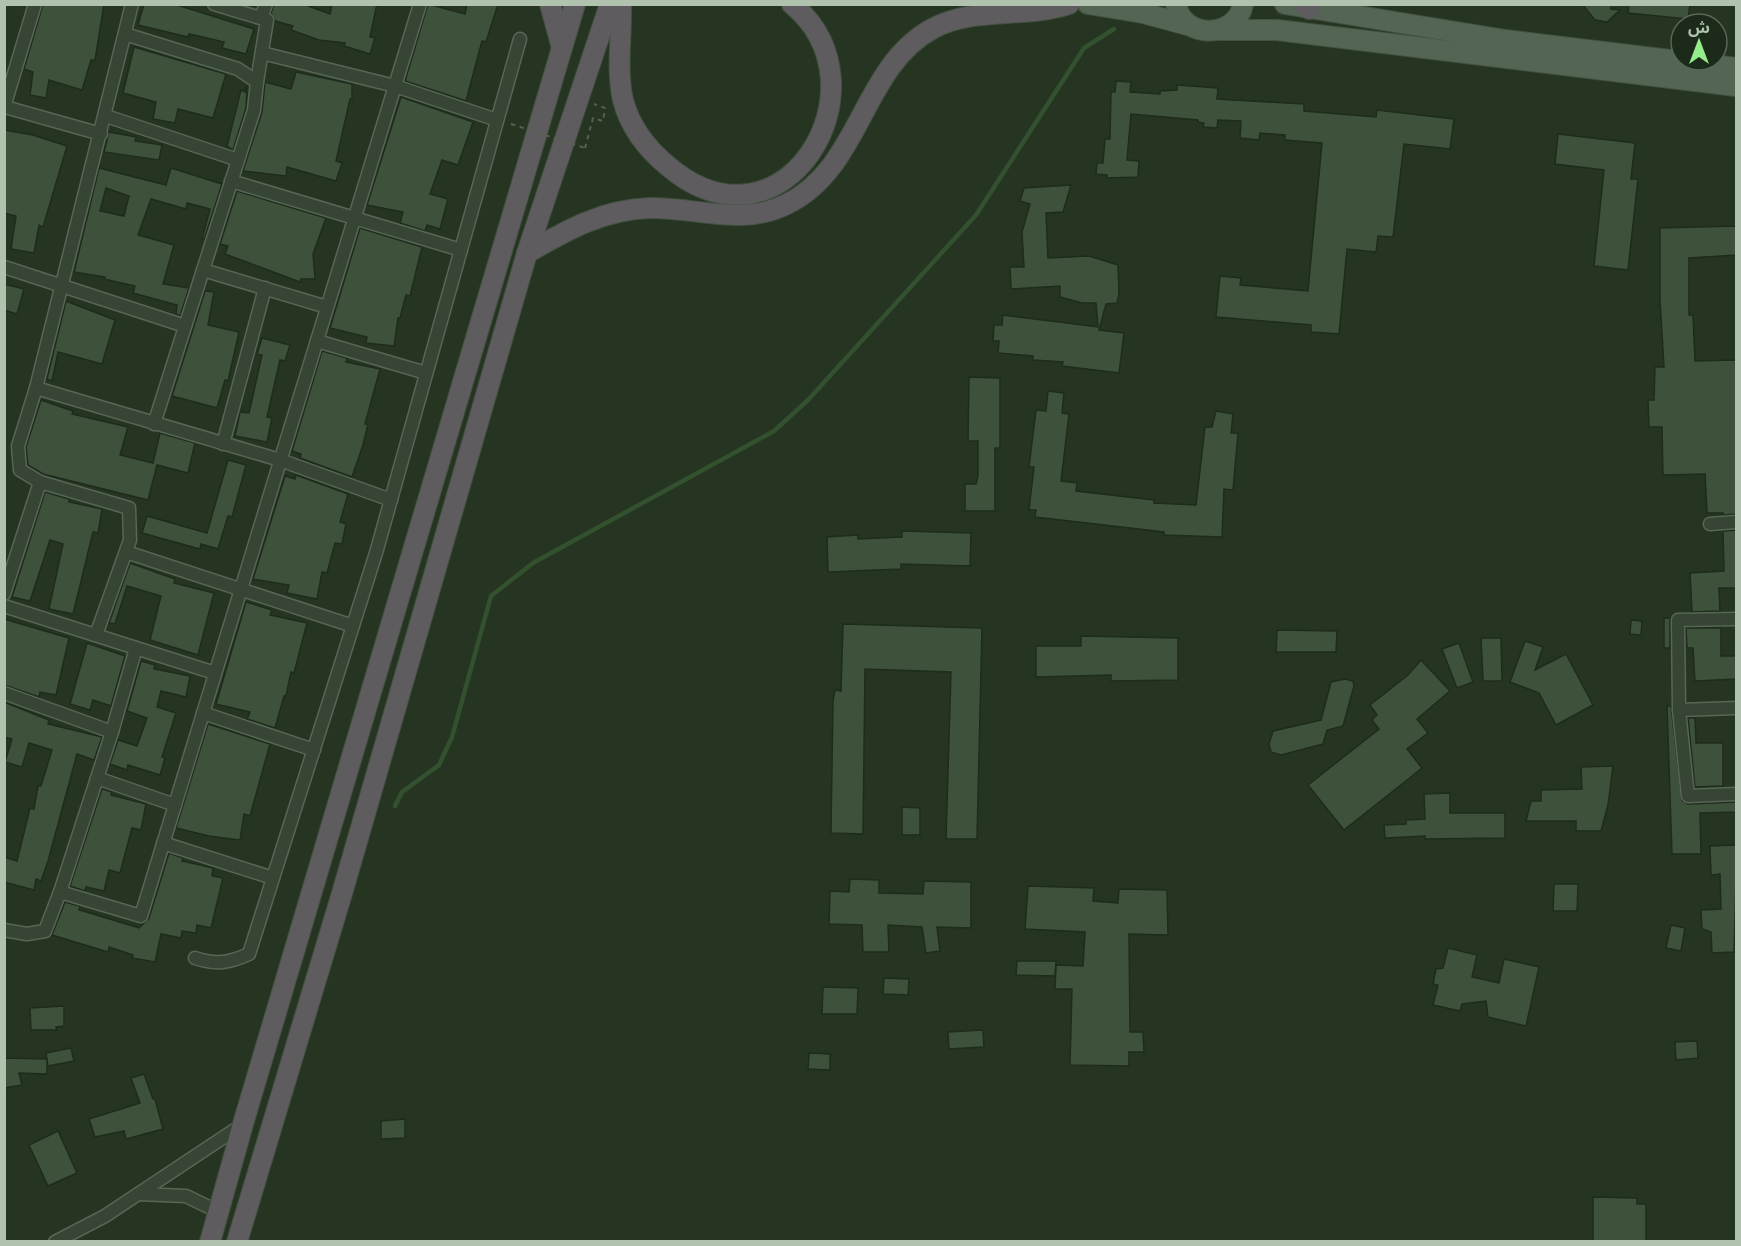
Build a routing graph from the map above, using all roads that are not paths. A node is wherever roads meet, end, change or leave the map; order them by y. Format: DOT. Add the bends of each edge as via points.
graph roads {
  1 [pos="35,4"];
  2 [pos="132,4"];
  3 [pos="214,4"];
  4 [pos="266,4"];
  5 [pos="420,4"];
  6 [pos="550,4"];
  7 [pos="575,4"];
  8 [pos="610,4"];
  9 [pos="621,4"];
  10 [pos="792,4"];
  11 [pos="1069,4"];
  12 [pos="1088,4"];
  13 [pos="1176,4"];
  14 [pos="1243,4"];
  15 [pos="1285,4"];
  16 [pos="1307,7"];
  17 [pos="261,18"];
  18 [pos="1191,26"];
  19 [pos="1221,30"];
  20 [pos="125,34"];
  21 [pos="520,39"];
  22 [pos="562,49"];
  23 [pos="1539,53"];
  24 [pos="262,54"];
  25 [pos="1737,68"];
  26 [pos="1703,73"];
  27 [pos="257,82"];
  28 [pos="395,86"];
  29 [pos="1737,86"];
  30 [pos="5,107"];
  31 [pos="106,116"];
  32 [pos="497,120"];
  33 [pos="101,134"];
  34 [pos="238,160"];
  35 [pos="231,181"];
  36 [pos="354,218"];
  37 [pos="461,250"];
  38 [pos="527,252"];
  39 [pos="4,267"];
  40 [pos="202,270"];
  41 [pos="61,284"];
  42 [pos="265,288"];
  43 [pos="327,307"];
  44 [pos="185,326"];
  45 [pos="316,341"];
  46 [pos="426,373"];
  47 [pos="36,388"];
  48 [pos="154,424"];
  49 [pos="223,444"];
  50 [pos="280,460"];
  51 [pos="40,482"];
  52 [pos="391,500"];
  53 [pos="1737,522"];
  54 [pos="1710,524"];
  55 [pos="126,552"];
  56 [pos="241,590"];
  57 [pos="4,594"];
  58 [pos="4,606"];
  59 [pos="1737,619"];
  60 [pos="353,626"];
  61 [pos="96,635"];
  62 [pos="136,648"];
  63 [pos="215,673"];
  64 [pos="4,693"];
  65 [pos="1737,708"];
  66 [pos="1680,710"];
  67 [pos="203,713"];
  68 [pos="112,732"];
  69 [pos="314,750"];
  70 [pos="97,778"];
  71 [pos="1737,794"];
  72 [pos="175,805"];
  73 [pos="163,843"];
  74 [pos="273,878"];
  75 [pos="60,892"];
  76 [pos="4,930"];
  77 [pos="195,958"];
  78 [pos="243,1124"];
  79 [pos="138,1194"];
  80 [pos="219,1212"];
  81 [pos="55,1242"];
  82 [pos="210,1242"];
  83 [pos="237,1242"];
  1 -- 30 [label="street"];
  2 -- 20 [label="street"];
  3 -- 17 [label="street"];
  4 -- 17 [label="street"];
  5 -- 28 [label="street"];
  6 -- 22 [label="highway"];
  7 -- 22 [label="highway"];
  8 -- 38 [label="highway"];
  9 -- 10 [label="highway" via="621,88 635,128 659,159 682,178 710,192 734,196 762,192 789,179 812,154 828,114 829,66 822,44 810,22"];
  11 -- 38 [label="highway" via="1044,12 963,16 915,40 891,65 826,174 789,204 745,216 652,208 622,210 574,226"];
  12 -- 18 [label="main road"];
  13 -- 18 [label="main road" via="1179,14"];
  14 -- 19 [label="main road" via="1239,18"];
  15 -- 16 [label="main road"];
  16 -- 23 [label="main road"];
  17 -- 24 [label="street" via="267,20"];
  18 -- 19 [label="main road" via="1211,32"];
  19 -- 23 [label="main road" via="1277,30"];
  20 -- 27 [label="street" via="238,69"];
  20 -- 31 [label="street"];
  21 -- 32 [label="street"];
  22 -- 78 [label="highway"];
  23 -- 26 [label="main road"];
  24 -- 27 [label="street"];
  24 -- 28 [label="street"];
  25 -- 26 [label="main road"];
  26 -- 29 [label="main road"];
  27 -- 34 [label="street" via="254,110"];
  28 -- 32 [label="street"];
  28 -- 36 [label="street"];
  30 -- 33 [label="street"];
  31 -- 33 [label="street"];
  31 -- 34 [label="street"];
  32 -- 37 [label="street"];
  33 -- 41 [label="street"];
  34 -- 35 [label="street"];
  35 -- 36 [label="street"];
  35 -- 40 [label="street"];
  36 -- 37 [label="street"];
  36 -- 43 [label="street"];
  37 -- 46 [label="street"];
  38 -- 83 [label="highway"];
  39 -- 41 [label="street"];
  40 -- 42 [label="street"];
  40 -- 44 [label="street"];
  41 -- 44 [label="street"];
  41 -- 47 [label="street"];
  42 -- 43 [label="street"];
  42 -- 49 [label="street"];
  43 -- 45 [label="street"];
  44 -- 48 [label="street"];
  45 -- 46 [label="street"];
  45 -- 50 [label="street"];
  46 -- 52 [label="street"];
  47 -- 48 [label="street"];
  47 -- 51 [label="street" via="18,446 18,460 20,470"];
  48 -- 49 [label="street"];
  49 -- 50 [label="street"];
  50 -- 52 [label="street"];
  50 -- 56 [label="street"];
  51 -- 55 [label="street" via="129,508 130,540"];
  51 -- 57 [label="street"];
  52 -- 60 [label="street"];
  53 -- 54 [label="street"];
  55 -- 56 [label="street"];
  55 -- 61 [label="street"];
  56 -- 60 [label="street"];
  56 -- 63 [label="street"];
  58 -- 61 [label="street"];
  59 -- 66 [label="street" via="1678,620"];
  60 -- 69 [label="street"];
  61 -- 62 [label="street"];
  62 -- 63 [label="street"];
  62 -- 68 [label="street"];
  63 -- 67 [label="street"];
  64 -- 68 [label="street"];
  65 -- 66 [label="street"];
  66 -- 71 [label="street" via="1688,796"];
  67 -- 69 [label="street"];
  67 -- 72 [label="street"];
  68 -- 70 [label="street"];
  69 -- 74 [label="street"];
  70 -- 72 [label="street"];
  70 -- 75 [label="street"];
  72 -- 73 [label="street"];
  73 -- 74 [label="street"];
  73 -- 75 [label="street" via="141,916"];
  74 -- 77 [label="street" via="249,954 229,963"];
  75 -- 76 [label="street" via="45,931 27,934"];
  78 -- 79 [label="street"];
  78 -- 80 [label="highway"];
  79 -- 80 [label="street" via="186,1196"];
  79 -- 81 [label="street"];
  80 -- 82 [label="highway"];
}
